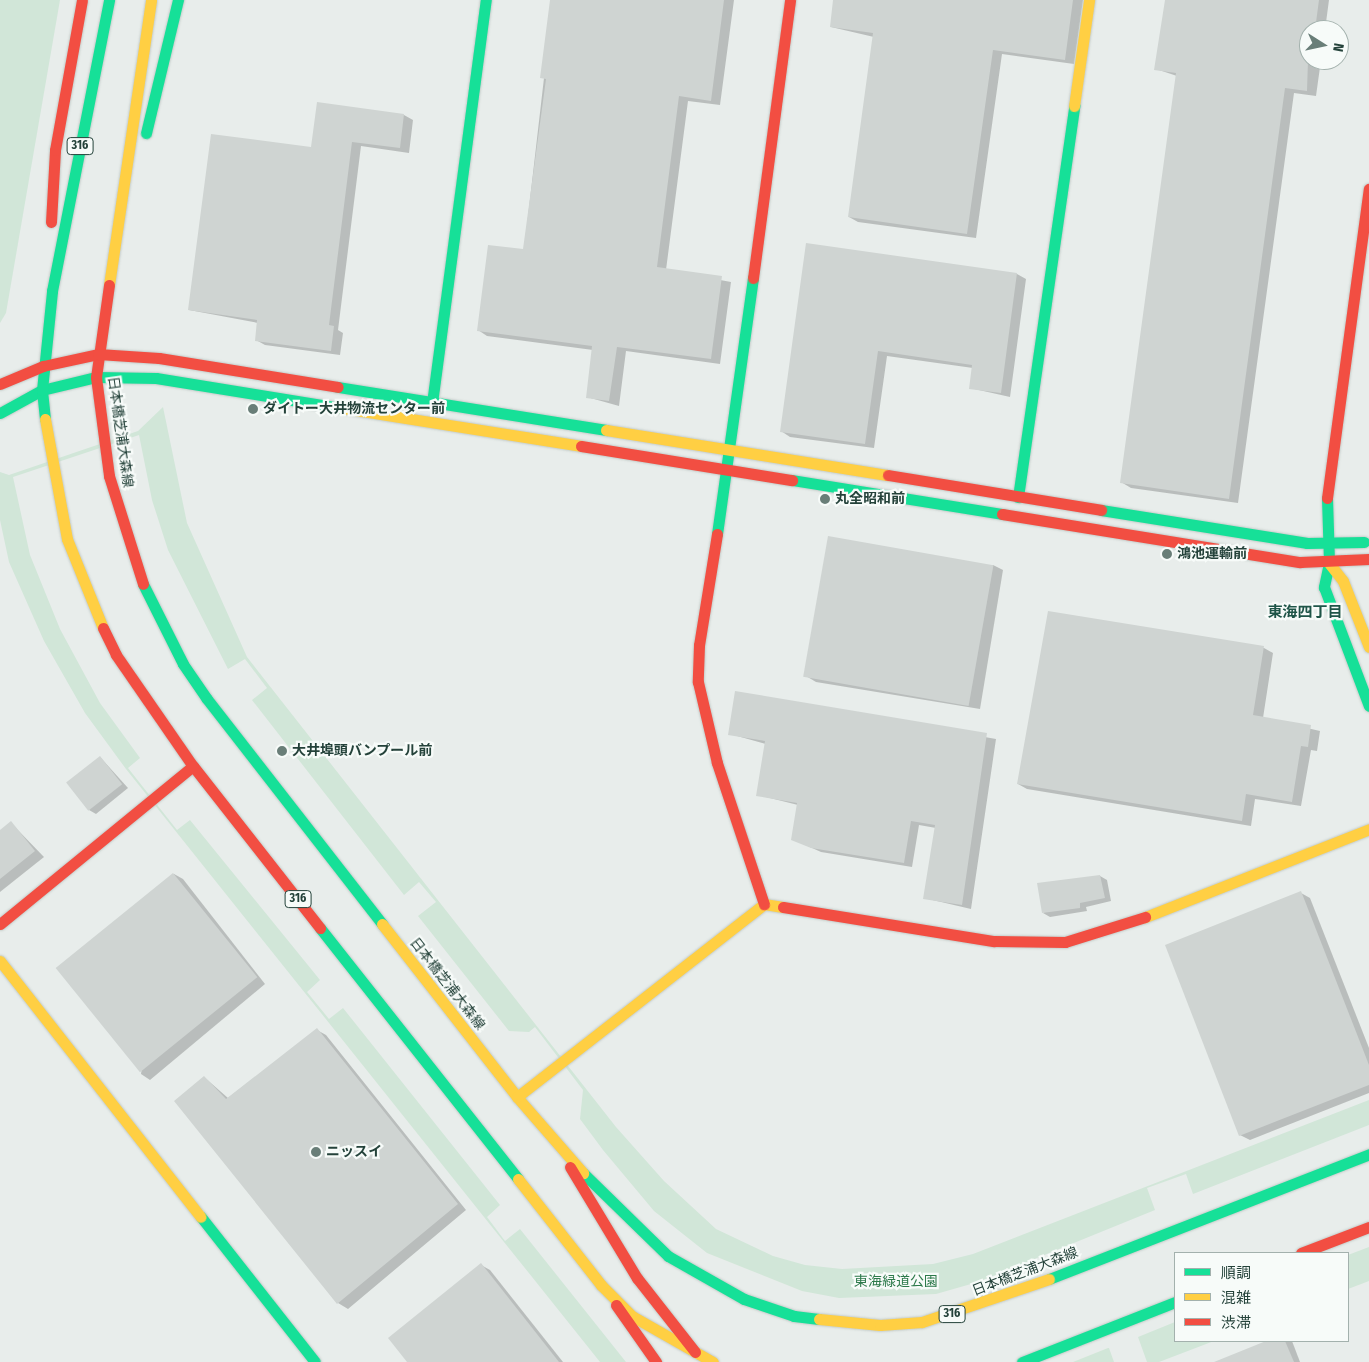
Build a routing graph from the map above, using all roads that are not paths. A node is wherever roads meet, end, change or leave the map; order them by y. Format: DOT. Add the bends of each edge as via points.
graph roads {
  1 [pos="82,0"];
  2 [pos="109,0"];
  3 [pos="151,0"];
  4 [pos="178,0"];
  5 [pos="486,0"];
  6 [pos="790,0"];
  7 [pos="1089,0"];
  8 [pos="1369,189"];
  9 [pos="116,238"];
  10 [pos="52,291"];
  11 [pos="98,354"];
  12 [pos="43,366"];
  13 [pos="96,376"];
  14 [pos="0,384"];
  15 [pos="42,390"];
  16 [pos="432,403"];
  17 [pos="0,413"];
  18 [pos="730,450"];
  19 [pos="727,470"];
  20 [pos="1018,497"];
  21 [pos="1369,542"];
  22 [pos="1327,545"];
  23 [pos="1369,559"];
  24 [pos="1329,563"];
  25 [pos="1369,648"];
  26 [pos="1369,706"];
  27 [pos="193,766"];
  28 [pos="1369,829"];
  29 [pos="764,904"];
  30 [pos="0,924"];
  31 [pos="0,961"];
  32 [pos="517,1097"];
  33 [pos="563,1154"];
  34 [pos="1369,1154"];
  35 [pos="1369,1227"];
  36 [pos="1304,1252"];
  37 [pos="601,1284"];
  38 [pos="1174,1302"];
  39 [pos="700,1358"];
  40 [pos="1024,1361"];
  41 [pos="315,1362"];
  42 [pos="656,1362"];
  43 [pos="713,1362"];
  1 -- 10 [label="street" via="55,150 50,247"];
  2 -- 10 [label="street, 316"];
  3 -- 9 [label="street, 日本橋芝浦大森線 / 316"];
  4 -- 9 [label="street" via="164,68"];
  5 -- 16 [label="street"];
  6 -- 18 [label="street"];
  7 -- 20 [label="street"];
  8 -- 22 [label="street" via="1325,514"];
  9 -- 11 [label="street, 日本橋芝浦大森線 / 316"];
  10 -- 12 [label="street, 316"];
  11 -- 12 [label="street"];
  11 -- 13 [label="street, 日本橋芝浦大森線 / 316"];
  11 -- 16 [label="street" via="159,358"];
  12 -- 14 [label="street"];
  12 -- 15 [label="street, 316"];
  13 -- 15 [label="street"];
  13 -- 19 [label="street" via="156,378"];
  13 -- 32 [label="street, 日本橋芝浦大森線 / 316" via="109,476 124,532 142,583 184,664"];
  15 -- 17 [label="street"];
  15 -- 27 [label="street, 316" via="53,480 67,539 90,602 116,656"];
  16 -- 18 [label="street"];
  18 -- 19 [label="street"];
  18 -- 20 [label="street"];
  19 -- 24 [label="street" via="1300,562"];
  19 -- 29 [label="street" via="699,645 698,682 717,763"];
  20 -- 22 [label="street"];
  21 -- 22 [label="street"];
  22 -- 24 [label="street"];
  23 -- 24 [label="street"];
  24 -- 25 [label="street" via="1342,581"];
  24 -- 26 [label="street" via="1324,587"];
  27 -- 30 [label="street"];
  27 -- 37 [label="street, 316"];
  28 -- 29 [label="street" via="1127,924 1065,942 994,941"];
  29 -- 32 [label="street"];
  31 -- 41 [label="street"];
  32 -- 33 [label="street, 日本橋芝浦大森線 / 316"];
  33 -- 34 [label="street, 日本橋芝浦大森線 / 316" via="641,1233 709,1281 794,1316 880,1325 922,1322 1000,1298"];
  33 -- 39 [label="street" via="637,1278"];
  35 -- 36 [label="street"];
  37 -- 39 [label="street, 316" via="632,1316"];
  37 -- 42 [label="street"];
  38 -- 40 [label="street"];
  39 -- 43 [label="street, 316"];
}
